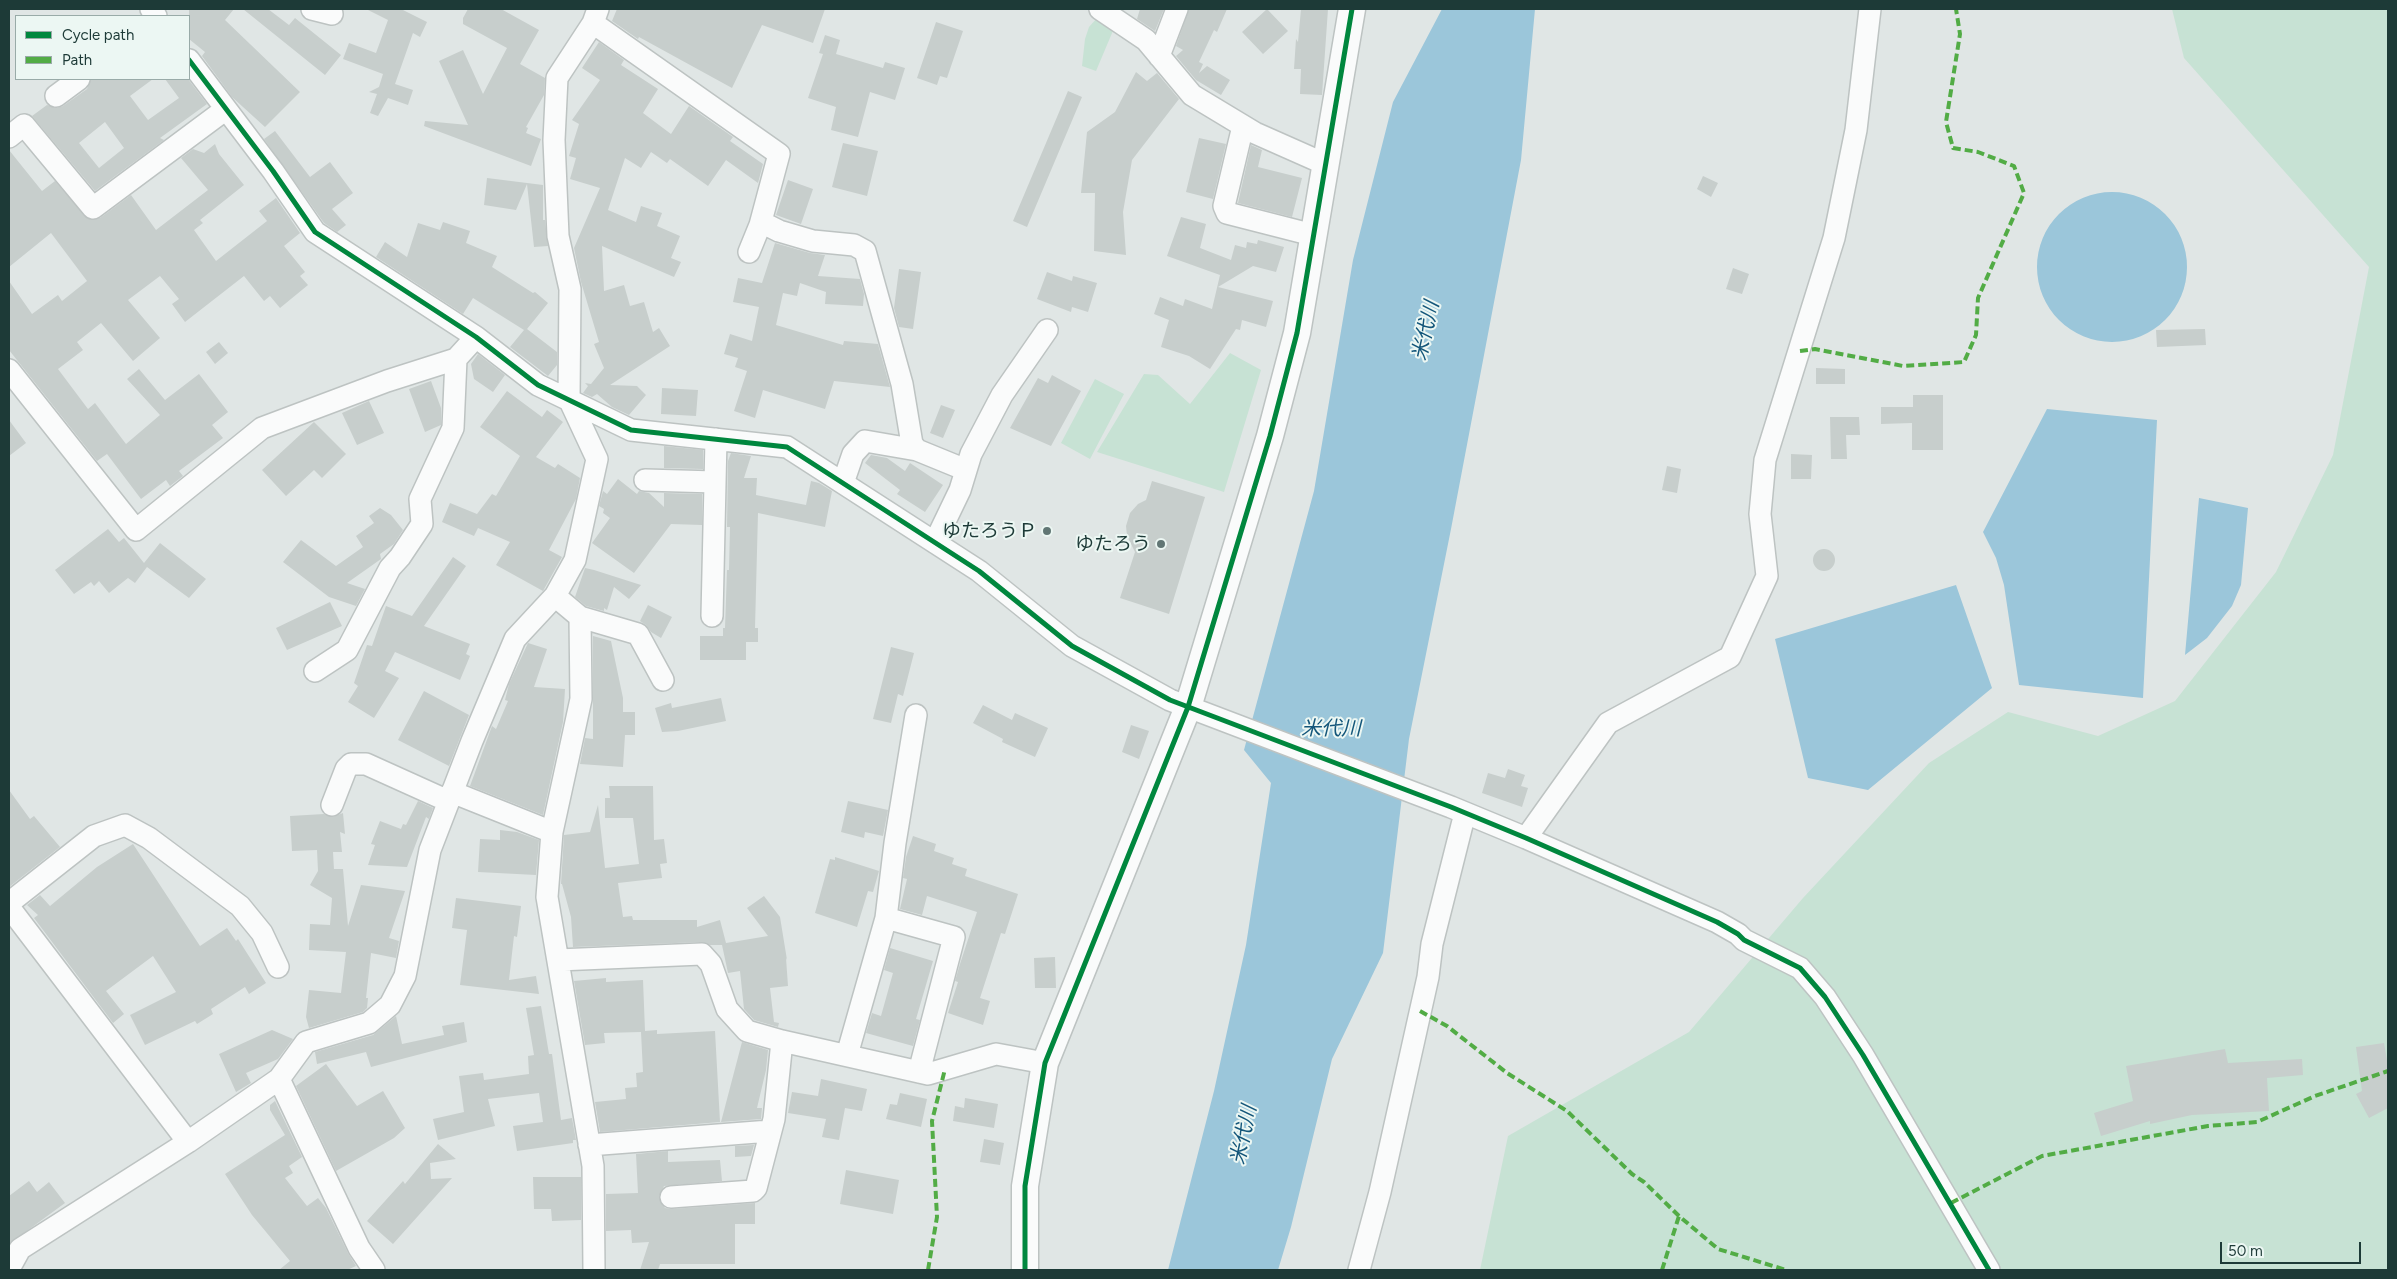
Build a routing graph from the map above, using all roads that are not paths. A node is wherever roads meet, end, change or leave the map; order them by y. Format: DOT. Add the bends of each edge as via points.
graph roads {
  1 [pos="1100,9"];
  2 [pos="1177,9"];
  3 [pos="1352,9"];
  4 [pos="1870,9"];
  5 [pos="595,16"];
  6 [pos="1159,56"];
  7 [pos="190,61"];
  8 [pos="78,80"];
  9 [pos="56,96"];
  10 [pos="226,109"];
  11 [pos="1243,126"];
  12 [pos="9,137"];
  13 [pos="1325,164"];
  14 [pos="761,222"];
  15 [pos="1313,235"];
  16 [pos="748,252"];
  17 [pos="1047,330"];
  18 [pos="476,337"];
  19 [pos="456,359"];
  20 [pos="11,378"];
  21 [pos="569,399"];
  22 [pos="716,439"];
  23 [pos="917,450"];
  24 [pos="966,470"];
  25 [pos="645,480"];
  26 [pos="715,482"];
  27 [pos="843,483"];
  28 [pos="935,542"];
  29 [pos="555,596"];
  30 [pos="712,616"];
  31 [pos="580,617"];
  32 [pos="315,671"];
  33 [pos="663,680"];
  34 [pos="1200,711"];
  35 [pos="916,715"];
  36 [pos="450,797"];
  37 [pos="332,805"];
  38 [pos="1458,810"];
  39 [pos="552,832"];
  40 [pos="1526,838"];
  41 [pos="9,903"];
  42 [pos="9,907"];
  43 [pos="886,918"];
  44 [pos="558,960"];
  45 [pos="278,966"];
  46 [pos="782,1041"];
  47 [pos="847,1055"];
  48 [pos="1045,1063"];
  49 [pos="919,1072"];
  50 [pos="278,1079"];
  51 [pos="770,1131"];
  52 [pos="188,1142"];
  53 [pos="589,1144"];
  54 [pos="672,1197"];
  55 [pos="9,1269"];
  56 [pos="374,1270"];
  57 [pos="594,1270"];
  58 [pos="1025,1270"];
  59 [pos="1359,1270"];
  60 [pos="1989,1270"];
  1 -- 6 [label="street" via="1146,40"];
  2 -- 6 [label="street"];
  3 -- 13 [label="street"];
  4 -- 40 [label="street" via="1856,130 1834,238 1765,460 1760,514 1767,576 1730,657 1608,723"];
  5 -- 14 [label="street" via="779,154"];
  5 -- 21 [label="street" via="557,78 554,140 558,236 570,289"];
  6 -- 11 [label="street" via="1192,95"];
  7 -- 10 [label="street"];
  8 -- 9 [label="street"];
  10 -- 12 [label="street" via="93,208 24,125"];
  10 -- 18 [label="street" via="315,232"];
  11 -- 13 [label="street"];
  11 -- 15 [label="street" via="1224,206 1226,213"];
  13 -- 15 [label="street"];
  14 -- 16 [label="street"];
  14 -- 23 [label="street" via="813,241 854,245 865,251 902,384 912,444"];
  15 -- 34 [label="street" via="1297,333"];
  17 -- 24 [label="street" via="1002,396"];
  18 -- 19 [label="street"];
  18 -- 21 [label="street" via="538,384"];
  19 -- 20 [label="street" via="262,428 136,530"];
  19 -- 32 [label="street" via="453,428 420,499 422,524 390,568 347,650"];
  21 -- 22 [label="street" via="631,430"];
  21 -- 29 [label="street" via="597,459 574,560"];
  22 -- 26 [label="street"];
  22 -- 27 [label="street" via="787,447"];
  23 -- 24 [label="street"];
  23 -- 27 [label="street" via="865,441 853,454"];
  24 -- 28 [label="street"];
  25 -- 26 [label="street"];
  26 -- 30 [label="street"];
  27 -- 28 [label="street"];
  28 -- 34 [label="street" via="979,571 1072,646 1170,700"];
  29 -- 31 [label="street"];
  29 -- 36 [label="street" via="515,639"];
  31 -- 33 [label="street" via="638,634"];
  31 -- 39 [label="street" via="581,699"];
  34 -- 38 [label="street"];
  34 -- 48 [label="street"];
  35 -- 43 [label="street"];
  36 -- 37 [label="street" via="366,764 351,764 342,777"];
  36 -- 39 [label="street"];
  36 -- 50 [label="street" via="430,850 406,976 390,1005 369,1023 306,1042"];
  38 -- 40 [label="street"];
  38 -- 59 [label="street" via="1428,977 1380,1192"];
  39 -- 44 [label="street" via="547,896"];
  40 -- 60 [label="street" via="1717,922 1744,940 1800,968 1825,997 1864,1055"];
  41 -- 45 [label="street" via="94,836 125,825 149,838 240,906 262,933"];
  42 -- 52 [label="street"];
  43 -- 47 [label="street"];
  43 -- 49 [label="street" via="954,937"];
  44 -- 46 [label="street" via="702,954 711,964 726,1009 747,1031"];
  44 -- 53 [label="street"];
  46 -- 47 [label="street"];
  46 -- 51 [label="street"];
  47 -- 49 [label="street"];
  48 -- 49 [label="street" via="996,1054 928,1074"];
  48 -- 58 [label="street" via="1025,1186"];
  50 -- 52 [label="street"];
  50 -- 56 [label="street" via="359,1248"];
  51 -- 53 [label="street"];
  51 -- 54 [label="street" via="753,1191"];
  52 -- 55 [label="street" via="20,1249"];
  53 -- 57 [label="street" via="593,1166"];
}
